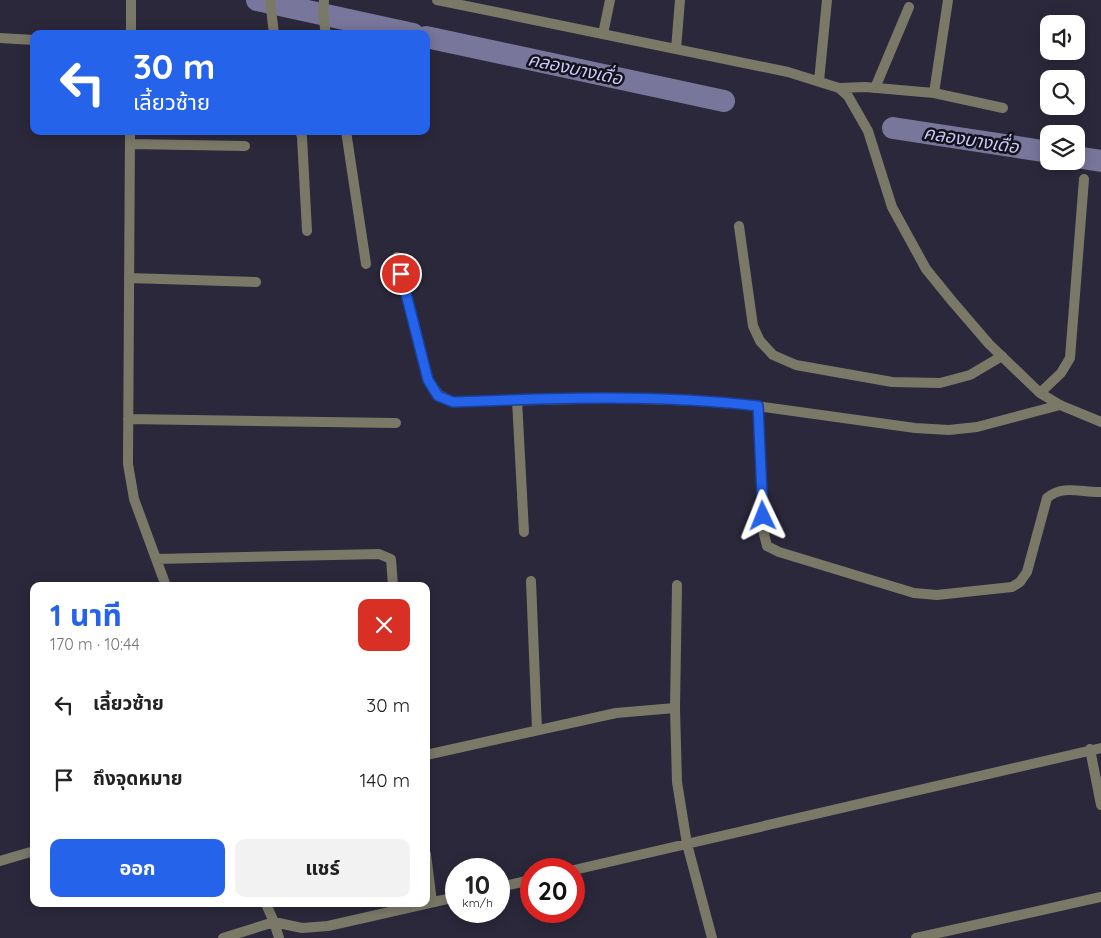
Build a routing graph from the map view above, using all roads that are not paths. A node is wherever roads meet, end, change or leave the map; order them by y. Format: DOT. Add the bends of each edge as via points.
graph roads {
  1 [pos="131,0"];
  2 [pos="270,0"];
  3 [pos="324,0"];
  4 [pos="437,0"];
  5 [pos="610,0"];
  6 [pos="680,0"];
  7 [pos="827,0"];
  8 [pos="948,0"];
  9 [pos="909,7"];
  10 [pos="130,30"];
  11 [pos="274,30"];
  12 [pos="325,30"];
  13 [pos="603,34"];
  14 [pos="0,38"];
  15 [pos="30,40"];
  16 [pos="676,49"];
  17 [pos="819,81"];
  18 [pos="839,88"];
  19 [pos="875,88"];
  20 [pos="934,93"];
  21 [pos="1003,108"];
  22 [pos="130,135"];
  23 [pos="301,135"];
  24 [pos="347,135"];
  25 [pos="130,144"];
  26 [pos="245,146"];
  27 [pos="1084,180"];
  28 [pos="739,226"];
  29 [pos="307,231"];
  30 [pos="397,256"];
  31 [pos="366,264"];
  32 [pos="129,278"];
  33 [pos="256,282"];
  34 [pos="1002,356"];
  35 [pos="1040,393"];
  36 [pos="517,400"];
  37 [pos="1060,405"];
  38 [pos="758,406"];
  39 [pos="128,419"];
  40 [pos="1101,422"];
  41 [pos="396,423"];
  42 [pos="1101,492"];
  43 [pos="524,532"];
  44 [pos="156,559"];
  45 [pos="531,581"];
  46 [pos="165,582"];
  47 [pos="393,582"];
  48 [pos="677,584"];
  49 [pos="675,708"];
  50 [pos="537,730"];
  51 [pos="1101,748"];
  52 [pos="1090,749"];
  53 [pos="430,754"];
  54 [pos="1101,804"];
  55 [pos="687,844"];
  56 [pos="30,852"];
  57 [pos="0,861"];
  58 [pos="585,867"];
  59 [pos="430,886"];
  60 [pos="1101,897"];
  61 [pos="445,899"];
  62 [pos="432,902"];
  63 [pos="267,907"];
  64 [pos="410,907"];
  65 [pos="274,922"];
  66 [pos="223,938"];
  67 [pos="279,938"];
  68 [pos="712,938"];
  69 [pos="916,938"];
  1 -- 10 [label="street"];
  2 -- 11 [label="street"];
  3 -- 12 [label="street"];
  4 -- 13 [label="street"];
  5 -- 13 [label="street"];
  6 -- 16 [label="street"];
  7 -- 17 [label="street"];
  8 -- 20 [label="street"];
  9 -- 19 [label="street"];
  13 -- 16 [label="street"];
  14 -- 15 [label="street"];
  16 -- 17 [label="street"];
  17 -- 18 [label="street"];
  18 -- 19 [label="street"];
  18 -- 34 [label="street" via="848,96 868,131 892,207 926,268"];
  19 -- 20 [label="street"];
  20 -- 21 [label="street"];
  22 -- 25 [label="street"];
  23 -- 29 [label="street"];
  24 -- 31 [label="street"];
  25 -- 26 [label="street"];
  25 -- 32 [label="street"];
  27 -- 35 [label="street" via="1070,358 1061,373"];
  28 -- 34 [label="street" via="753,326 760,341 773,355 796,365 892,382 940,383 970,375"];
  30 -- 36 [label="street" via="428,380 438,396 453,402"];
  32 -- 33 [label="street"];
  32 -- 39 [label="street"];
  34 -- 35 [label="street"];
  35 -- 37 [label="street"];
  36 -- 38 [label="street" via="614,398"];
  36 -- 43 [label="street"];
  37 -- 38 [label="street" via="977,427 949,430"];
  37 -- 40 [label="street"];
  38 -- 42 [label="street" via="767,546 914,593 937,595 1012,587 1027,572 1047,498 1054,492 1065,490"];
  39 -- 41 [label="street"];
  39 -- 44 [label="street" via="128,464 134,498"];
  44 -- 46 [label="street"];
  44 -- 47 [label="street" via="379,554 391,559"];
  45 -- 50 [label="street"];
  48 -- 49 [label="street"];
  49 -- 50 [label="street" via="616,713"];
  49 -- 55 [label="street" via="677,782"];
  50 -- 53 [label="street"];
  51 -- 52 [label="street"];
  52 -- 54 [label="street"];
  52 -- 55 [label="street"];
  55 -- 58 [label="street"];
  55 -- 68 [label="street"];
  56 -- 57 [label="street"];
  59 -- 62 [label="street"];
  60 -- 69 [label="street"];
  61 -- 62 [label="street"];
  63 -- 65 [label="street"];
  64 -- 65 [label="street" via="328,926 302,928"];
  65 -- 66 [label="street"];
  65 -- 67 [label="street"];
}
